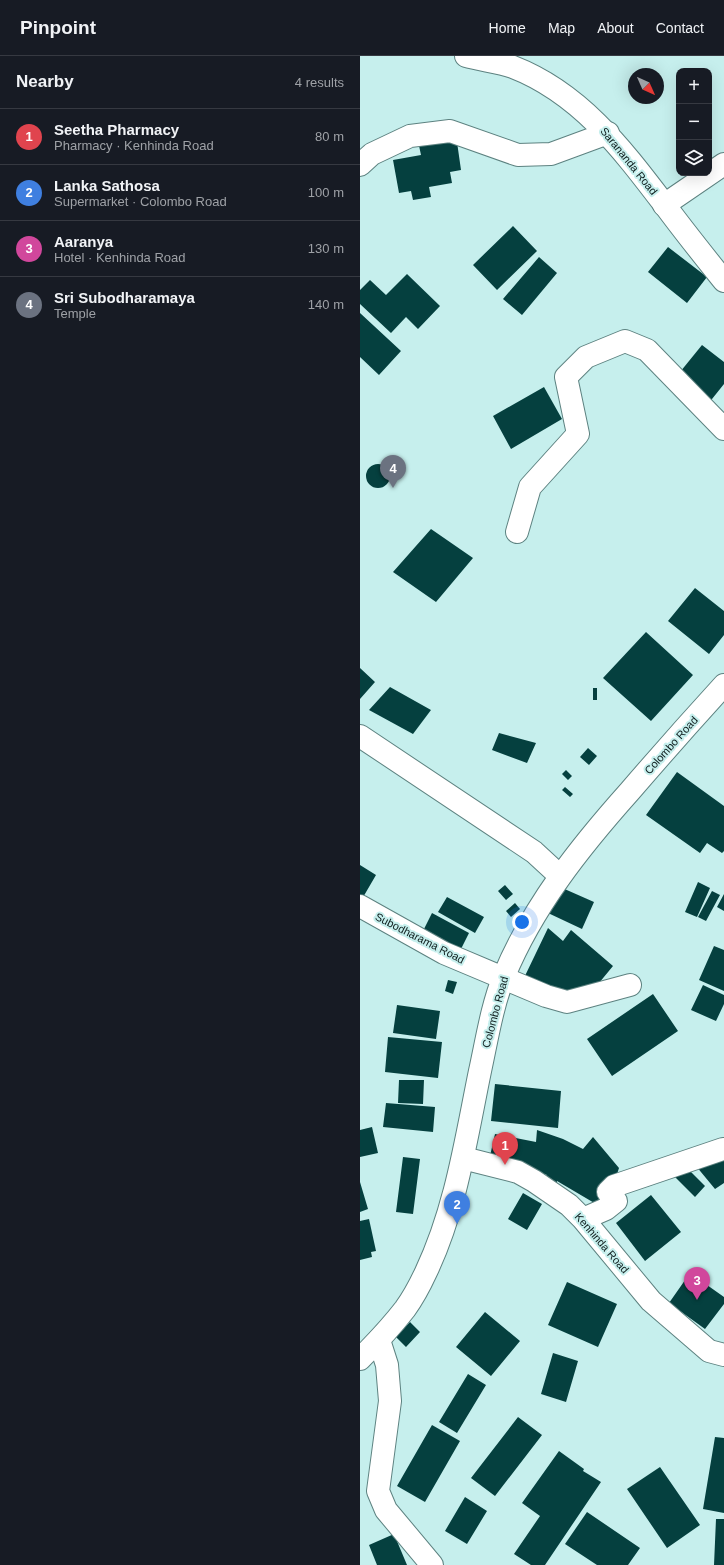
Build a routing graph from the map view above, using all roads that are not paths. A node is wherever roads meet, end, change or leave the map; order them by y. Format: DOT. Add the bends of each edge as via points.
graph roads {
  1 [pos="466,56"];
  2 [pos="608,133"];
  3 [pos="724,164"];
  4 [pos="360,165"];
  5 [pos="664,205"];
  6 [pos="724,281"];
  7 [pos="724,429"];
  8 [pos="517,532"];
  9 [pos="724,685"];
  10 [pos="360,736"];
  11 [pos="560,876"];
  12 [pos="360,906"];
  13 [pos="503,978"];
  14 [pos="630,985"];
  15 [pos="723,1149"];
  16 [pos="463,1158"];
  17 [pos="583,1218"];
  18 [pos="379,1340"];
  19 [pos="724,1355"];
  20 [pos="360,1359"];
  21 [pos="432,1565"];
  1 -- 2 [label="main road, Sarananda Road" via="512,66 550,85 568,96"];
  2 -- 4 [label="main road" via="551,154 518,155 450,131 410,136 372,154"];
  2 -- 5 [label="main road, Sarananda Road"];
  3 -- 5 [label="main road"];
  5 -- 6 [label="main road, Sarananda Road"];
  7 -- 8 [label="main road" via="647,350 625,342 586,357 566,377 578,434 530,487"];
  9 -- 11 [label="main road, Colombo Road" via="614,809"];
  10 -- 11 [label="main road" via="534,852"];
  11 -- 13 [label="main road, Colombo Road" via="516,949"];
  12 -- 13 [label="main road, Subodharama Road" via="444,953"];
  13 -- 14 [label="main road, Subodharama Road" via="567,1002"];
  13 -- 16 [label="main road, Colombo Road" via="486,1043"];
  15 -- 17 [label="main road" via="614,1186 608,1192 616,1201 606,1209"];
  16 -- 17 [label="main road, Kenhinda Road" via="518,1172 569,1205"];
  16 -- 18 [label="main road, Colombo Road" via="442,1233 430,1264 405,1308"];
  17 -- 19 [label="main road, Kenhinda Road" via="651,1301 709,1351"];
  18 -- 20 [label="main road, Colombo Road"];
  18 -- 21 [label="main road" via="387,1365 390,1401 378,1491 386,1510"];
}
